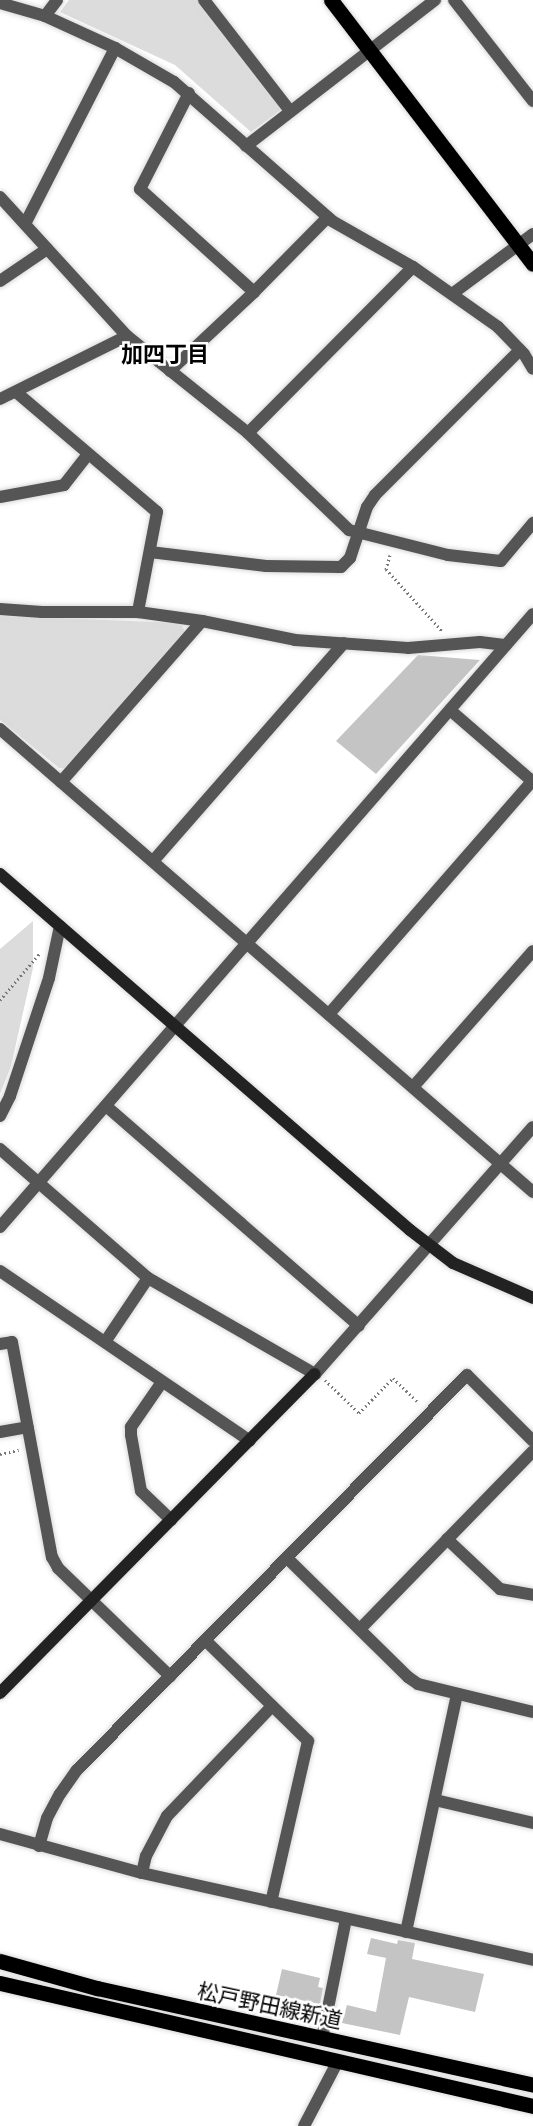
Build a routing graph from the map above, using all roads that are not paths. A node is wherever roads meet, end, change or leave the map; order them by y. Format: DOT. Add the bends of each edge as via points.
graph roads {
  1 [pos="57,0"];
  2 [pos="204,0"];
  3 [pos="331,0"];
  4 [pos="435,0"];
  5 [pos="454,0"];
  6 [pos="0,3"];
  7 [pos="45,16"];
  8 [pos="115,48"];
  9 [pos="370,51"];
  10 [pos="189,93"];
  11 [pos="533,101"];
  12 [pos="290,111"];
  13 [pos="246,146"];
  14 [pos="0,196"];
  15 [pos="328,217"];
  16 [pos="25,224"];
  17 [pos="533,234"];
  18 [pos="519,245"];
  19 [pos="47,249"];
  20 [pos="533,264"];
  21 [pos="413,267"];
  22 [pos="0,280"];
  23 [pos="254,292"];
  24 [pos="452,294"];
  25 [pos="127,336"];
  26 [pos="520,350"];
  27 [pos="533,369"];
  28 [pos="170,371"];
  29 [pos="16,392"];
  30 [pos="0,399"];
  31 [pos="248,433"];
  32 [pos="88,454"];
  33 [pos="0,497"];
  34 [pos="533,523"];
  35 [pos="359,534"];
  36 [pos="150,552"];
  37 [pos="0,609"];
  38 [pos="138,612"];
  39 [pos="533,614"];
  40 [pos="202,621"];
  41 [pos="344,643"];
  42 [pos="506,645"];
  43 [pos="450,710"];
  44 [pos="0,729"];
  45 [pos="533,781"];
  46 [pos="62,782"];
  47 [pos="153,860"];
  48 [pos="0,874"];
  49 [pos="60,926"];
  50 [pos="246,944"];
  51 [pos="533,951"];
  52 [pos="329,1014"];
  53 [pos="175,1026"];
  54 [pos="413,1087"];
  55 [pos="106,1106"];
  56 [pos="0,1116"];
  57 [pos="533,1127"];
  58 [pos="0,1149"];
  59 [pos="500,1164"];
  60 [pos="39,1182"];
  61 [pos="533,1192"];
  62 [pos="0,1227"];
  63 [pos="431,1246"];
  64 [pos="0,1271"];
  65 [pos="148,1278"];
  66 [pos="533,1298"];
  67 [pos="359,1326"];
  68 [pos="105,1342"];
  69 [pos="0,1344"];
  70 [pos="319,1376"];
  71 [pos="162,1382"];
  72 [pos="28,1427"];
  73 [pos="0,1432"];
  74 [pos="250,1441"];
  75 [pos="533,1441"];
  76 [pos="533,1451"];
  77 [pos="171,1520"];
  78 [pos="447,1539"];
  79 [pos="287,1558"];
  80 [pos="533,1595"];
  81 [pos="92,1601"];
  82 [pos="360,1629"];
  83 [pos="206,1641"];
  84 [pos="170,1676"];
  85 [pos="0,1693"];
  86 [pos="457,1695"];
  87 [pos="272,1706"];
  88 [pos="533,1712"];
  89 [pos="435,1800"];
  90 [pos="533,1822"];
  91 [pos="0,1834"];
  92 [pos="39,1846"];
  93 [pos="142,1873"];
  94 [pos="271,1902"];
  95 [pos="346,1919"];
  96 [pos="406,1932"];
  97 [pos="533,1960"];
  98 [pos="0,1961"];
  99 [pos="0,1983"];
  100 [pos="322,2038"];
  101 [pos="338,2061"];
  102 [pos="533,2085"];
  103 [pos="533,2106"];
  104 [pos="304,2126"];
  1 -- 7 [label="street"];
  2 -- 12 [label="street"];
  3 -- 9 [label="main road"];
  4 -- 9 [label="street"];
  5 -- 11 [label="street"];
  6 -- 7 [label="street"];
  7 -- 8 [label="street"];
  8 -- 10 [label="street"];
  8 -- 16 [label="street"];
  9 -- 12 [label="street"];
  9 -- 18 [label="main road"];
  10 -- 13 [label="street"];
  10 -- 23 [label="street" via="140,189"];
  12 -- 13 [label="street"];
  13 -- 15 [label="street"];
  14 -- 16 [label="street"];
  15 -- 21 [label="street"];
  15 -- 23 [label="street"];
  16 -- 19 [label="street"];
  17 -- 18 [label="street"];
  18 -- 20 [label="main road"];
  18 -- 24 [label="street"];
  19 -- 22 [label="street"];
  19 -- 25 [label="street"];
  21 -- 24 [label="street"];
  21 -- 31 [label="street"];
  23 -- 28 [label="street"];
  24 -- 26 [label="street" via="498,327"];
  25 -- 28 [label="street"];
  25 -- 29 [label="street"];
  26 -- 27 [label="street"];
  26 -- 35 [label="street" via="375,495"];
  28 -- 31 [label="street"];
  29 -- 30 [label="street"];
  29 -- 32 [label="street"];
  31 -- 35 [label="street" via="340,523"];
  32 -- 33 [label="street" via="64,485"];
  32 -- 36 [label="street" via="157,512"];
  34 -- 35 [label="street" via="501,561 448,555"];
  35 -- 36 [label="street" via="348,561 336,568 266,566"];
  36 -- 38 [label="street"];
  37 -- 38 [label="street"];
  38 -- 40 [label="street"];
  39 -- 42 [label="street"];
  40 -- 41 [label="street" via="295,640"];
  40 -- 46 [label="street"];
  41 -- 42 [label="street" via="408,648 480,642"];
  41 -- 47 [label="street"];
  42 -- 43 [label="street"];
  43 -- 45 [label="street"];
  43 -- 50 [label="street"];
  44 -- 46 [label="street"];
  45 -- 52 [label="street"];
  46 -- 47 [label="street"];
  47 -- 50 [label="street"];
  48 -- 49 [label="street"];
  49 -- 53 [label="street"];
  49 -- 56 [label="street" via="49,978"];
  50 -- 52 [label="street"];
  50 -- 53 [label="street"];
  51 -- 54 [label="street"];
  52 -- 54 [label="street"];
  53 -- 55 [label="street"];
  53 -- 63 [label="street"];
  54 -- 59 [label="street"];
  55 -- 60 [label="street"];
  55 -- 67 [label="street"];
  57 -- 59 [label="street"];
  58 -- 60 [label="street"];
  59 -- 61 [label="street"];
  59 -- 63 [label="street"];
  60 -- 62 [label="street"];
  60 -- 65 [label="street"];
  63 -- 66 [label="street" via="453,1263"];
  63 -- 67 [label="street"];
  64 -- 68 [label="street"];
  65 -- 68 [label="street"];
  65 -- 70 [label="street"];
  67 -- 70 [label="street"];
  68 -- 71 [label="street"];
  69 -- 72 [label="street" via="12,1342"];
  70 -- 74 [label="street"];
  71 -- 74 [label="street"];
  71 -- 77 [label="street" via="130,1427 141,1491"];
  72 -- 73 [label="street"];
  72 -- 81 [label="street" via="52,1557"];
  74 -- 77 [label="street"];
  75 -- 79 [label="street" via="467,1375"];
  76 -- 78 [label="street"];
  77 -- 81 [label="street"];
  78 -- 80 [label="street" via="500,1589"];
  78 -- 82 [label="street"];
  79 -- 82 [label="street"];
  79 -- 83 [label="street"];
  81 -- 84 [label="street"];
  81 -- 85 [label="street"];
  82 -- 86 [label="street" via="418,1684"];
  83 -- 84 [label="street"];
  83 -- 87 [label="street"];
  84 -- 92 [label="street" via="77,1770 55,1802"];
  86 -- 88 [label="street"];
  86 -- 89 [label="street"];
  87 -- 93 [label="street" via="172,1810 158,1830"];
  87 -- 94 [label="street" via="308,1741"];
  89 -- 90 [label="street"];
  89 -- 96 [label="street"];
  91 -- 92 [label="street"];
  92 -- 93 [label="street"];
  93 -- 94 [label="street"];
  94 -- 95 [label="street"];
  95 -- 96 [label="street"];
  95 -- 100 [label="street"];
  96 -- 97 [label="street"];
  98 -- 100 [label="main road, 松戸野田線新道" via="96,1988"];
  99 -- 101 [label="main road"];
  100 -- 102 [label="main road, 松戸野田線新道"];
  101 -- 103 [label="main road"];
  101 -- 104 [label="street"];
}
